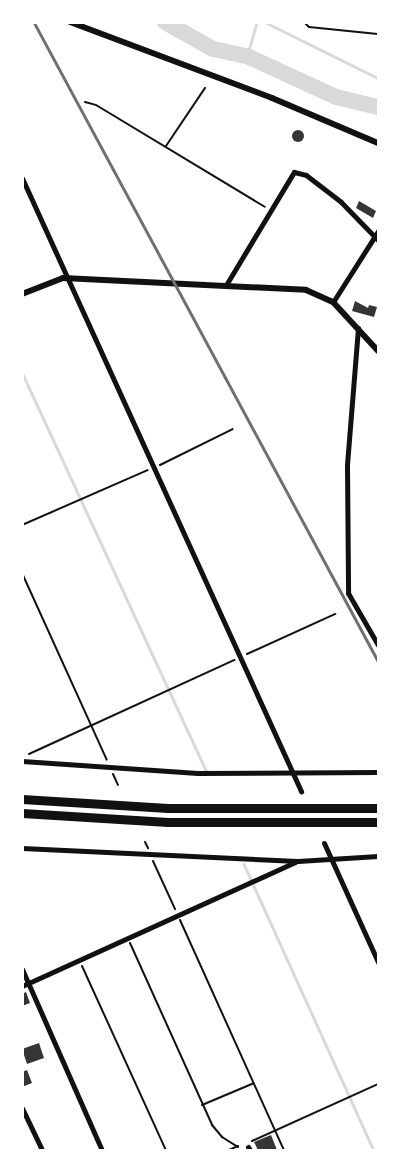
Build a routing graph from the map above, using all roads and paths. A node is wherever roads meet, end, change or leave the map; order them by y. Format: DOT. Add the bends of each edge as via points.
graph roads {
  1 [pos="70,22"];
  2 [pos="304,22"];
  3 [pos="378,34"];
  4 [pos="205,88"];
  5 [pos="84,102"];
  6 [pos="378,143"];
  7 [pos="166,146"];
  8 [pos="22,178"];
  9 [pos="271,211"];
  10 [pos="378,232"];
  11 [pos="376,239"];
  12 [pos="68,278"];
  13 [pos="226,286"];
  14 [pos="22,294"];
  15 [pos="334,302"];
  16 [pos="358,328"];
  17 [pos="378,351"];
  18 [pos="85,496"];
  19 [pos="22,525"];
  20 [pos="22,574"];
  21 [pos="336,614"];
  22 [pos="378,645"];
  23 [pos="241,657"];
  24 [pos="90,725"];
  25 [pos="22,757"];
  26 [pos="22,761"];
  27 [pos="111,769"];
  28 [pos="378,772"];
  29 [pos="294,774"];
  30 [pos="118,785"];
  31 [pos="301,791"];
  32 [pos="22,799"];
  33 [pos="378,808"];
  34 [pos="22,813"];
  35 [pos="378,822"];
  36 [pos="145,842"];
  37 [pos="324,843"];
  38 [pos="22,848"];
  39 [pos="151,856"];
  40 [pos="378,856"];
  41 [pos="331,858"];
  42 [pos="298,861"];
  43 [pos="178,916"];
  44 [pos="128,938"];
  45 [pos="79,960"];
  46 [pos="378,962"];
  47 [pos="22,969"];
  48 [pos="29,982"];
  49 [pos="22,986"];
  50 [pos="254,1083"];
  51 [pos="378,1084"];
  52 [pos="202,1105"];
  53 [pos="22,1108"];
  54 [pos="276,1130"];
  55 [pos="238,1147"];
  56 [pos="42,1150"];
  57 [pos="102,1150"];
  58 [pos="166,1150"];
  59 [pos="284,1150"];
  1 -- 6 [label="street" via="272,98"];
  2 -- 3 [label="path" via="309,27"];
  4 -- 7 [label="path"];
  5 -- 7 [label="path" via="96,105"];
  7 -- 9 [label="path"];
  8 -- 12 [label="street"];
  9 -- 11 [label="street" via="294,172 306,175 341,202"];
  9 -- 13 [label="street"];
  10 -- 11 [label="street"];
  11 -- 15 [label="street"];
  12 -- 13 [label="street"];
  12 -- 14 [label="street"];
  12 -- 23 [label="street"];
  13 -- 15 [label="street" via="306,290"];
  15 -- 16 [label="street"];
  16 -- 17 [label="street"];
  16 -- 22 [label="street" via="347,466 348,593"];
  18 -- 19 [label="path"];
  20 -- 24 [label="path"];
  21 -- 23 [label="path"];
  23 -- 24 [label="path"];
  23 -- 29 [label="street"];
  24 -- 25 [label="path"];
  24 -- 27 [label="path"];
  26 -- 27 [label="street"];
  27 -- 29 [label="street"];
  27 -- 30 [label="path"];
  28 -- 29 [label="street"];
  29 -- 31 [label="street"];
  32 -- 33 [label="highway" via="176,808"];
  34 -- 35 [label="highway" via="186,823"];
  36 -- 39 [label="path"];
  37 -- 41 [label="street"];
  38 -- 39 [label="street"];
  39 -- 42 [label="street"];
  39 -- 43 [label="path"];
  40 -- 41 [label="street"];
  41 -- 42 [label="street"];
  41 -- 46 [label="street"];
  42 -- 43 [label="street"];
  43 -- 44 [label="street"];
  43 -- 50 [label="path"];
  44 -- 45 [label="street"];
  44 -- 52 [label="path"];
  45 -- 48 [label="street"];
  45 -- 58 [label="path"];
  47 -- 48 [label="street"];
  48 -- 49 [label="street"];
  48 -- 57 [label="street"];
  50 -- 52 [label="path"];
  50 -- 54 [label="path"];
  51 -- 54 [label="path"];
  52 -- 55 [label="path" via="222,1137"];
  53 -- 56 [label="street"];
  54 -- 59 [label="path"];
}
